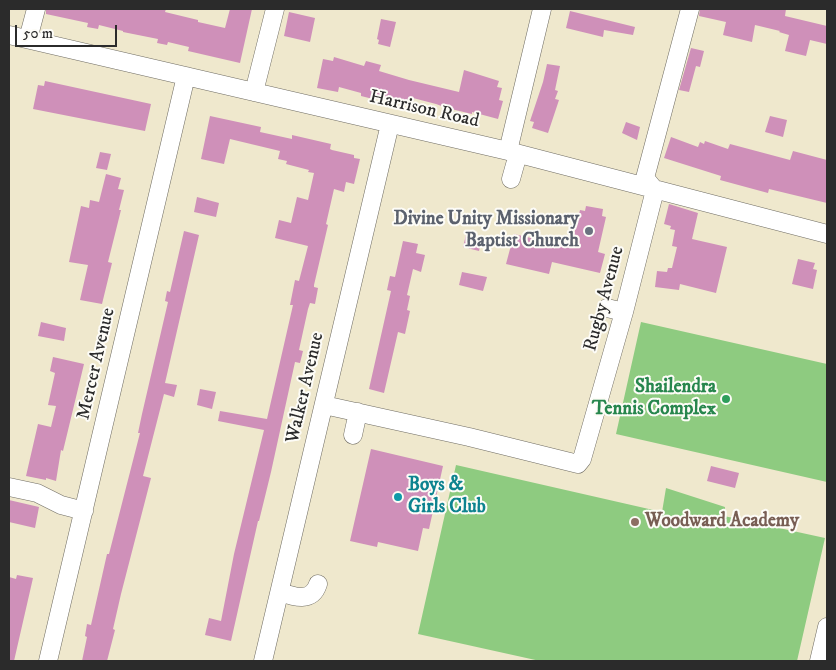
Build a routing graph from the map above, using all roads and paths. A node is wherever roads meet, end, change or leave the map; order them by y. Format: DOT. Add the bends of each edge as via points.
graph roads {
  1 [pos="36,9"];
  2 [pos="275,9"];
  3 [pos="542,9"];
  4 [pos="690,9"];
  5 [pos="9,35"];
  6 [pos="28,39"];
  7 [pos="186,76"];
  8 [pos="254,92"];
  9 [pos="390,124"];
  10 [pos="513,153"];
  11 [pos="511,179"];
  12 [pos="655,190"];
  13 [pos="827,234"];
  14 [pos="324,405"];
  15 [pos="358,412"];
  16 [pos="353,435"];
  17 [pos="9,487"];
  18 [pos="84,511"];
  19 [pos="318,584"];
  20 [pos="280,592"];
  21 [pos="827,627"];
  22 [pos="48,661"];
  23 [pos="263,661"];
  24 [pos="819,661"];
  1 -- 6 [label="street"];
  2 -- 8 [label="street"];
  3 -- 10 [label="street"];
  4 -- 12 [label="street" via="645,178"];
  5 -- 6 [label="street, Harrison Road"];
  6 -- 7 [label="street, Harrison Road"];
  7 -- 8 [label="street, Harrison Road"];
  7 -- 18 [label="street, Mercer Avenue"];
  8 -- 9 [label="street, Harrison Road"];
  9 -- 10 [label="street, Harrison Road"];
  9 -- 14 [label="street, Walker Avenue"];
  10 -- 11 [label="street"];
  10 -- 12 [label="street, Harrison Road"];
  12 -- 13 [label="street, Harrison Road"];
  12 -- 15 [label="street, Rugby Avenue" via="616,310 582,459 578,464"];
  14 -- 15 [label="street, Rugby Avenue"];
  14 -- 20 [label="street, Walker Avenue"];
  15 -- 16 [label="street"];
  17 -- 18 [label="street" via="37,493 61,505"];
  18 -- 22 [label="street, Mercer Avenue"];
  19 -- 20 [label="street" via="317,590 304,597"];
  20 -- 23 [label="street, Walker Avenue"];
  21 -- 24 [label="street"];
}
